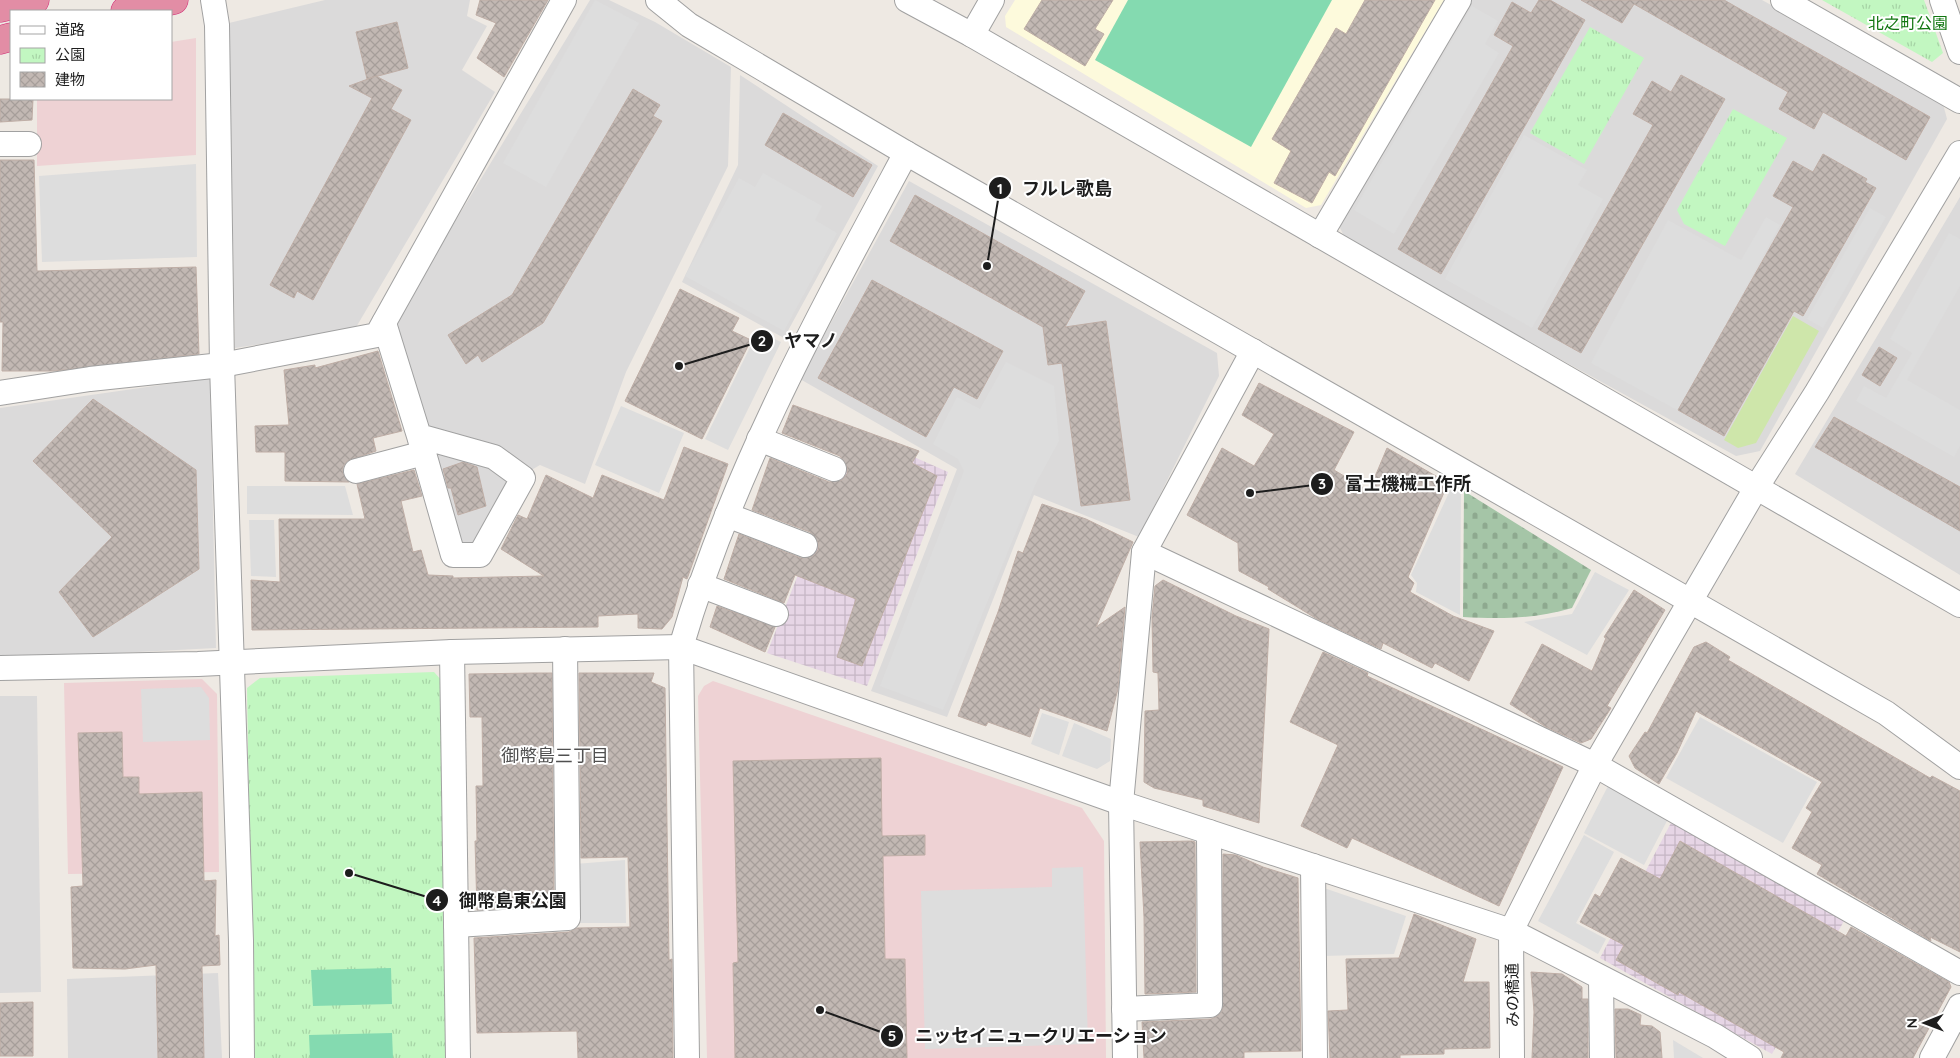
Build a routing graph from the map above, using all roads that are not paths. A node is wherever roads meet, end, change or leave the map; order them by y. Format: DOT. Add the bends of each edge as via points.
graph roads {
  1 [pos="6,0"];
  2 [pos="35,0"];
  3 [pos="174,0"];
  4 [pos="213,0"];
  5 [pos="564,0"];
  6 [pos="658,0"];
  7 [pos="906,0"];
  8 [pos="992,0"];
  9 [pos="1459,0"];
  10 [pos="1783,0"];
  11 [pos="1942,0"];
  12 [pos="0,1"];
  13 [pos="0,8"];
  14 [pos="129,10"];
  15 [pos="972,35"];
  16 [pos="1960,52"];
  17 [pos="1960,101"];
  18 [pos="0,144"];
  19 [pos="29,144"];
  20 [pos="1960,152"];
  21 [pos="906,153"];
  22 [pos="1320,236"];
  23 [pos="384,323"];
  24 [pos="1253,351"];
  25 [pos="222,365"];
  26 [pos="0,393"];
  27 [pos="758,439"];
  28 [pos="421,444"];
  29 [pos="834,469"];
  30 [pos="356,471"];
  31 [pos="1756,488"];
  32 [pos="727,515"];
  33 [pos="805,545"];
  34 [pos="1144,552"];
  35 [pos="700,585"];
  36 [pos="1690,602"];
  37 [pos="1960,605"];
  38 [pos="776,614"];
  39 [pos="681,647"];
  40 [pos="565,649"];
  41 [pos="452,652"];
  42 [pos="231,661"];
  43 [pos="0,668"];
  44 [pos="1595,764"];
  45 [pos="1960,766"];
  46 [pos="1121,803"];
  47 [pos="1209,832"];
  48 [pos="1313,866"];
  49 [pos="456,924"];
  50 [pos="1510,931"];
  51 [pos="1960,973"];
  52 [pos="1601,978"];
  53 [pos="1960,1006"];
  54 [pos="1124,1009"];
  55 [pos="242,1058"];
  56 [pos="458,1058"];
  57 [pos="687,1058"];
  58 [pos="1125,1058"];
  59 [pos="1315,1058"];
  60 [pos="1512,1058"];
  61 [pos="1602,1058"];
  62 [pos="1750,1058"];
  63 [pos="1932,1058"];
  1 -- 12 [label="street"];
  2 -- 13 [label="highway"];
  3 -- 14 [label="highway"];
  4 -- 25 [label="street" via="217,35"];
  5 -- 23 [label="street"];
  6 -- 21 [label="street" via="689,25"];
  7 -- 15 [label="street"];
  8 -- 15 [label="street"];
  9 -- 22 [label="street"];
  10 -- 17 [label="street"];
  11 -- 16 [label="street"];
  15 -- 22 [label="street"];
  18 -- 19 [label="street"];
  20 -- 31 [label="street"];
  21 -- 24 [label="street"];
  21 -- 27 [label="street" via="815,322"];
  22 -- 31 [label="street"];
  23 -- 25 [label="street" via="377,335"];
  23 -- 28 [label="street"];
  24 -- 34 [label="street"];
  24 -- 36 [label="street"];
  25 -- 26 [label="street" via="90,379"];
  25 -- 42 [label="street"];
  27 -- 29 [label="street"];
  27 -- 32 [label="street"];
  28 -- 28 [label="street" via="494,457 523,478 480,555 453,555"];
  28 -- 30 [label="street"];
  31 -- 36 [label="street"];
  31 -- 37 [label="street"];
  32 -- 33 [label="street"];
  32 -- 35 [label="street"];
  34 -- 44 [label="street"];
  34 -- 46 [label="street"];
  35 -- 38 [label="street"];
  35 -- 39 [label="street"];
  36 -- 44 [label="street"];
  36 -- 45 [label="street" via="1886,713"];
  39 -- 40 [label="street"];
  39 -- 46 [label="street"];
  39 -- 57 [label="street"];
  40 -- 41 [label="street"];
  40 -- 49 [label="street" via="568,918"];
  41 -- 42 [label="street"];
  41 -- 49 [label="street"];
  42 -- 43 [label="street"];
  42 -- 55 [label="street"];
  44 -- 50 [label="street"];
  44 -- 51 [label="street"];
  46 -- 47 [label="street"];
  46 -- 54 [label="street"];
  47 -- 48 [label="street"];
  47 -- 54 [label="street" via="1210,1005"];
  48 -- 50 [label="street"];
  48 -- 59 [label="street"];
  49 -- 56 [label="street"];
  50 -- 52 [label="street"];
  50 -- 60 [label="street, みの橋通"];
  52 -- 61 [label="street"];
  52 -- 62 [label="street" via="1715,1036"];
  53 -- 63 [label="street"];
  54 -- 58 [label="street"];
}
